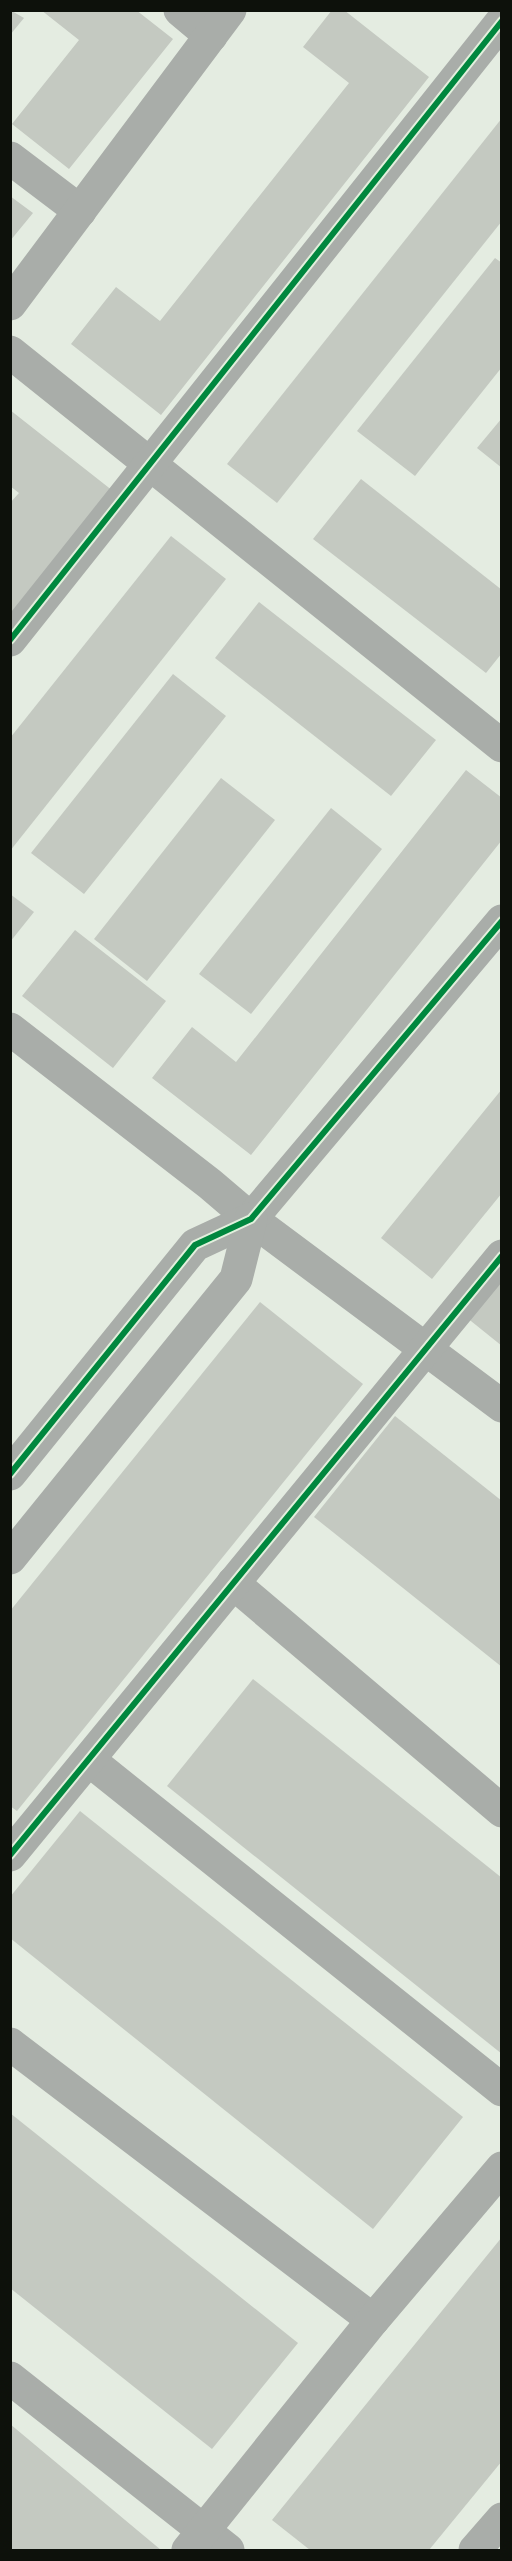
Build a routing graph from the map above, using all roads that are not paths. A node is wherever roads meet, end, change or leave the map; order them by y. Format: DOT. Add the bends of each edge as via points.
graph roads {
  1 [pos="180,10"];
  2 [pos="230,10"];
  3 [pos="501,21"];
  4 [pos="211,36"];
  5 [pos="10,158"];
  6 [pos="80,211"];
  7 [pos="10,304"];
  8 [pos="10,351"];
  9 [pos="152,464"];
  10 [pos="10,640"];
  11 [pos="501,746"];
  12 [pos="501,921"];
  13 [pos="10,1029"];
  14 [pos="251,1220"];
  15 [pos="501,1256"];
  16 [pos="426,1349"];
  17 [pos="501,1406"];
  18 [pos="10,1474"];
  19 [pos="10,1558"];
  20 [pos="233,1583"];
  21 [pos="89,1760"];
  22 [pos="501,1811"];
  23 [pos="10,1855"];
  24 [pos="10,2044"];
  25 [pos="501,2090"];
  26 [pos="501,2168"];
  27 [pos="373,2320"];
  28 [pos="10,2378"];
  29 [pos="501,2519"];
  30 [pos="206,2544"];
  31 [pos="475,2550"];
  1 -- 4 [label="street"];
  2 -- 4 [label="street"];
  3 -- 9 [label="street"];
  4 -- 6 [label="street"];
  5 -- 6 [label="street"];
  6 -- 7 [label="street"];
  8 -- 9 [label="street"];
  9 -- 10 [label="street"];
  9 -- 11 [label="street"];
  12 -- 14 [label="street"];
  13 -- 14 [label="street"];
  14 -- 16 [label="street"];
  14 -- 18 [label="street" via="195,1245"];
  14 -- 19 [label="street" via="236,1279"];
  15 -- 16 [label="street"];
  16 -- 17 [label="street"];
  16 -- 20 [label="street"];
  20 -- 21 [label="street"];
  20 -- 22 [label="street"];
  21 -- 23 [label="street"];
  21 -- 25 [label="street"];
  24 -- 27 [label="street"];
  26 -- 27 [label="street"];
  27 -- 30 [label="street"];
  28 -- 30 [label="street"];
  29 -- 31 [label="street"];
}
